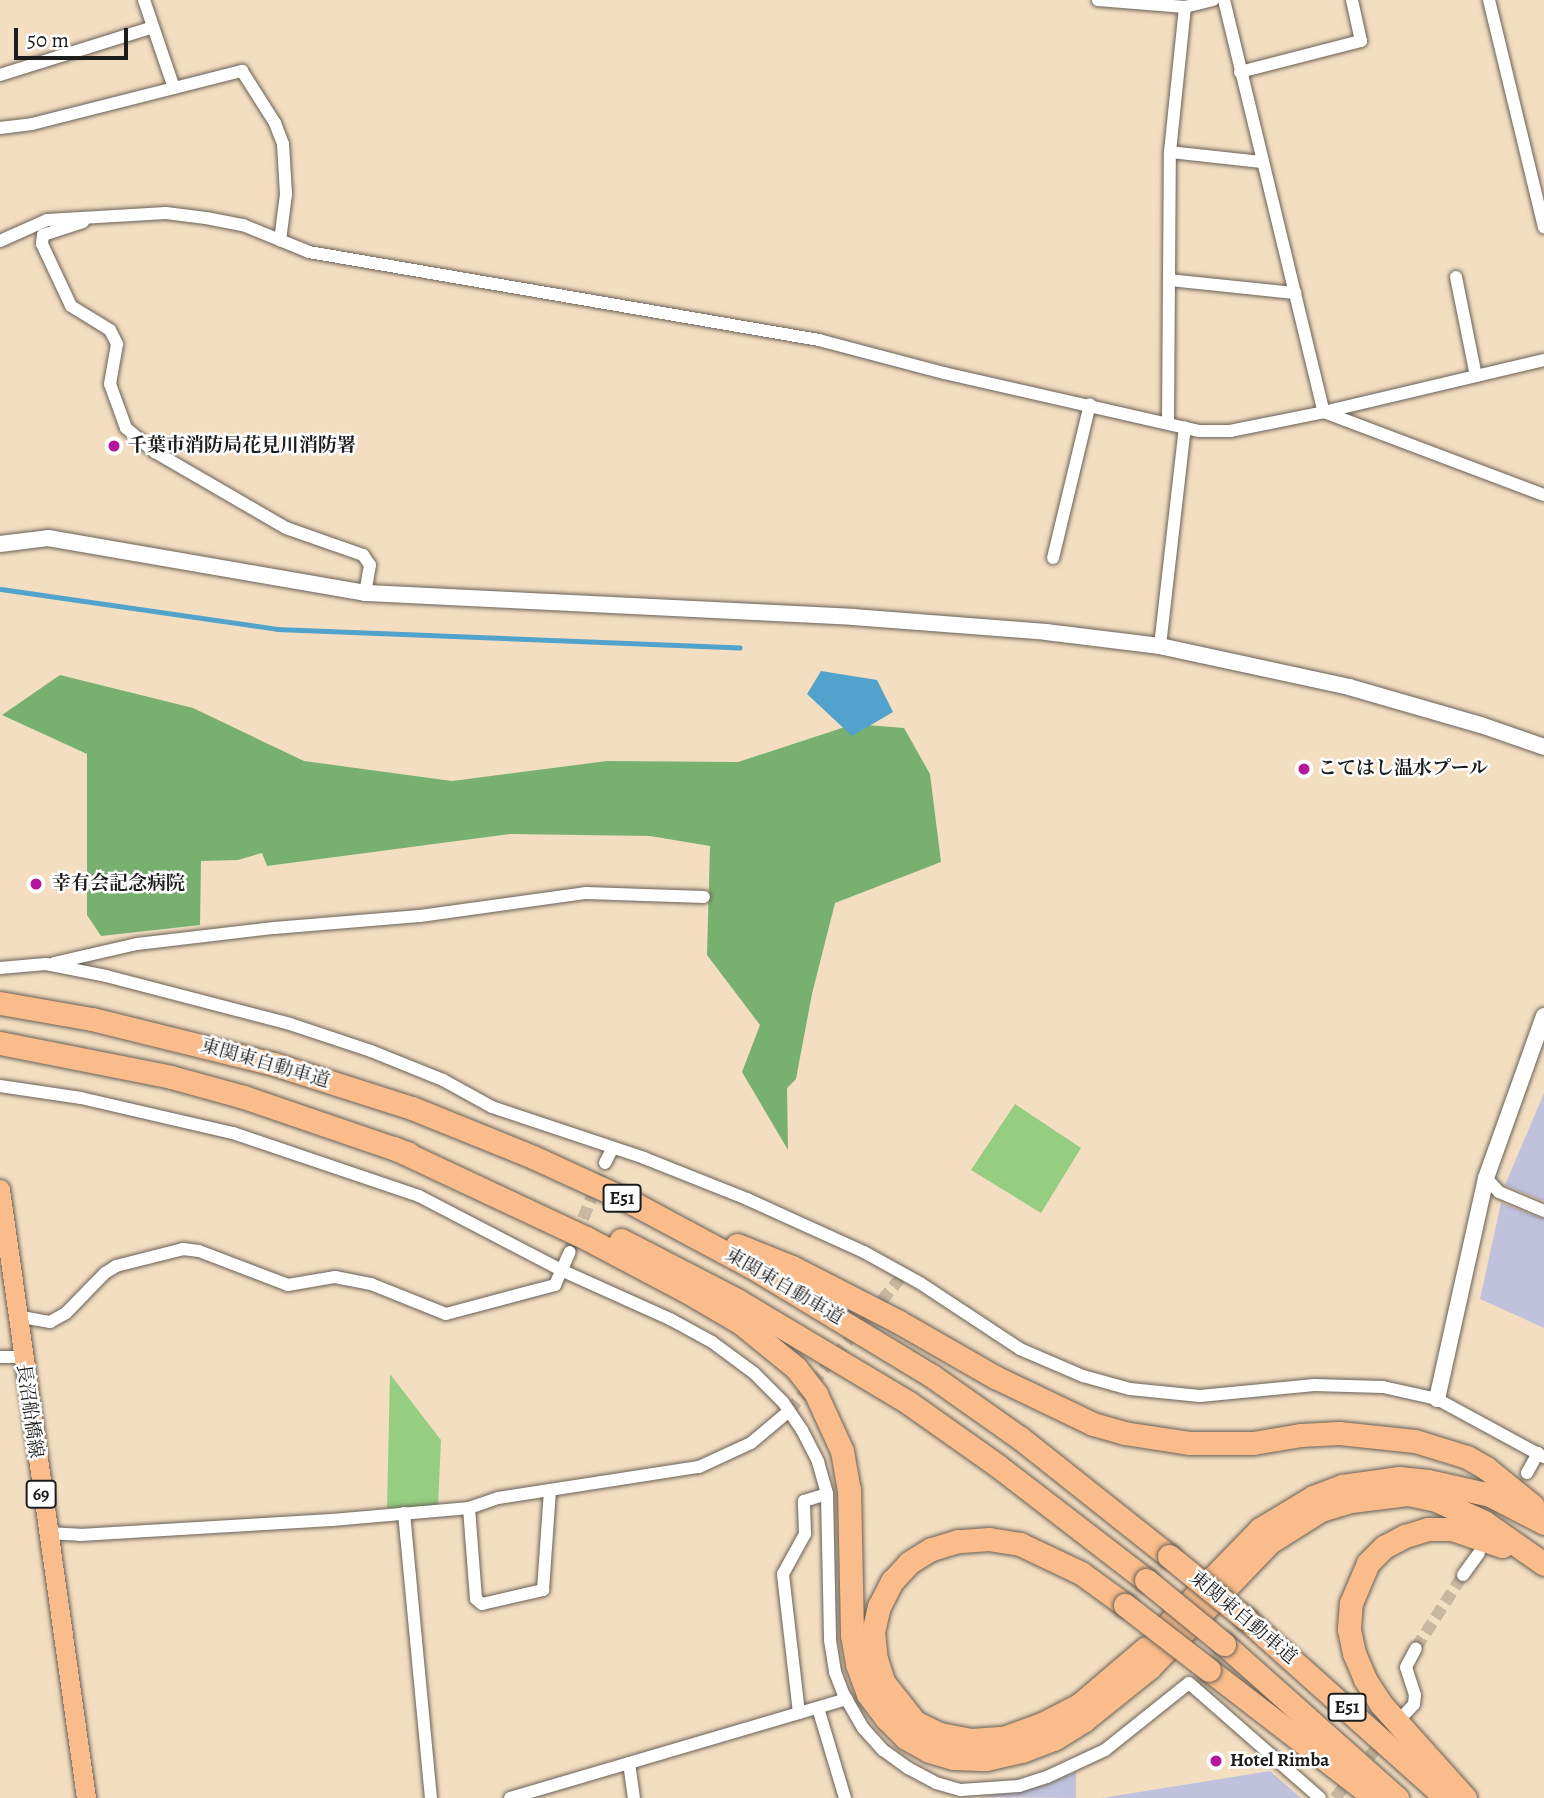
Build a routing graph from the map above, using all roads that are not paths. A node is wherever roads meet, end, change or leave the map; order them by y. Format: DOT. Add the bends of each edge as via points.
graph roads {
  1 [pos="144,0"];
  2 [pos="1098,0"];
  3 [pos="1213,0"];
  4 [pos="1224,0"];
  5 [pos="1352,0"];
  6 [pos="1489,0"];
  7 [pos="1185,7"];
  8 [pos="153,27"];
  9 [pos="1240,72"];
  10 [pos="0,75"];
  11 [pos="174,88"];
  12 [pos="0,128"];
  13 [pos="1170,152"];
  14 [pos="1262,162"];
  15 [pos="98,217"];
  16 [pos="1544,227"];
  17 [pos="0,241"];
  18 [pos="280,241"];
  19 [pos="1456,277"];
  20 [pos="1169,280"];
  21 [pos="1295,293"];
  22 [pos="1544,360"];
  23 [pos="1476,376"];
  24 [pos="1090,404"];
  25 [pos="1324,412"];
  26 [pos="1168,422"];
  27 [pos="1185,427"];
  28 [pos="1544,495"];
  29 [pos="0,544"];
  30 [pos="1052,558"];
  31 [pos="365,593"];
  32 [pos="1160,646"];
  33 [pos="1544,747"];
  34 [pos="704,897"];
  35 [pos="46,964"];
  36 [pos="0,968"];
  37 [pos="0,1003"];
  38 [pos="1544,1016"];
  39 [pos="0,1043"];
  40 [pos="0,1086"];
  41 [pos="394,1147"];
  42 [pos="612,1149"];
  43 [pos="605,1163"];
  44 [pos="1486,1178"];
  45 [pos="0,1189"];
  46 [pos="627,1200"];
  47 [pos="1544,1212"];
  48 [pos="570,1252"];
  49 [pos="561,1270"];
  50 [pos="16,1316"];
  51 [pos="0,1357"];
  52 [pos="22,1357"];
  53 [pos="1437,1399"];
  54 [pos="789,1411"];
  55 [pos="1541,1455"];
  56 [pos="1527,1473"];
  57 [pos="550,1491"];
  58 [pos="828,1494"];
  59 [pos="469,1508"];
  60 [pos="404,1513"];
  61 [pos="1544,1516"];
  62 [pos="1544,1523"];
  63 [pos="47,1533"];
  64 [pos="1479,1553"];
  65 [pos="1544,1564"];
  66 [pos="1544,1570"];
  67 [pos="1464,1575"];
  68 [pos="1416,1648"];
  69 [pos="847,1699"];
  70 [pos="818,1707"];
  71 [pos="799,1713"];
  72 [pos="1403,1716"];
  73 [pos="629,1763"];
  74 [pos="86,1798"];
  75 [pos="431,1798"];
  76 [pos="510,1798"];
  77 [pos="634,1798"];
  78 [pos="845,1798"];
  79 [pos="1320,1798"];
  80 [pos="1375,1798"];
  81 [pos="1397,1798"];
  82 [pos="1446,1798"];
  83 [pos="1465,1798"];
  1 -- 8 [label="street"];
  2 -- 7 [label="street"];
  3 -- 7 [label="street"];
  4 -- 9 [label="street"];
  5 -- 9 [label="street" via="1361,41"];
  6 -- 16 [label="street"];
  7 -- 13 [label="street"];
  8 -- 10 [label="street"];
  8 -- 11 [label="street"];
  9 -- 14 [label="street"];
  11 -- 12 [label="street"];
  11 -- 18 [label="street" via="242,71 283,144 286,194"];
  13 -- 14 [label="street"];
  13 -- 20 [label="street"];
  14 -- 21 [label="street"];
  15 -- 17 [label="street" via="47,220"];
  15 -- 18 [label="street" via="166,213 206,218 243,225"];
  15 -- 31 [label="street" via="43,235 42,244 71,306 110,330 117,344 110,384 126,428 155,452 286,528 363,555 370,565"];
  18 -- 24 [label="street" via="321,254 819,340"];
  19 -- 23 [label="street"];
  20 -- 21 [label="street"];
  20 -- 26 [label="street"];
  21 -- 25 [label="street"];
  22 -- 23 [label="street"];
  23 -- 25 [label="street"];
  24 -- 26 [label="street"];
  24 -- 30 [label="street"];
  25 -- 27 [label="street" via="1230,431"];
  25 -- 28 [label="street"];
  26 -- 27 [label="street"];
  27 -- 32 [label="street"];
  29 -- 31 [label="street" via="48,538"];
  31 -- 32 [label="street" via="853,617"];
  32 -- 33 [label="street" via="1349,687"];
  34 -- 35 [label="street" via="586,893 420,916 137,944"];
  35 -- 36 [label="street"];
  35 -- 42 [label="street" via="290,1024 443,1080 492,1107"];
  37 -- 46 [label="highway, 東関東自動車道 / E51" via="92,1019 274,1064 412,1108"];
  38 -- 44 [label="street"];
  39 -- 41 [label="highway, 東関東自動車道 / E51" via="171,1077"];
  40 -- 49 [label="street" via="147,1112 321,1160 419,1196"];
  41 -- 65 [label="highway" via="688,1292 740,1323 796,1368 816,1395 842,1451 849,1489 852,1635 867,1694 906,1738 929,1751 953,1758 986,1759 1054,1739 1149,1668 1270,1542 1321,1510 1408,1494 1436,1500 1484,1522"];
  41 -- 81 [label="highway, 東関東自動車道 / E51, bridge" via="650,1254 737,1300 909,1403 1146,1580"];
  42 -- 43 [label="street"];
  42 -- 53 [label="street" via="747,1199 864,1252 1020,1349 1083,1376 1171,1394 1223,1395 1341,1385 1383,1387"];
  44 -- 47 [label="street" via="1499,1192"];
  44 -- 53 [label="street"];
  45 -- 50 [label="main road, 長沼船橋線 / 69"];
  46 -- 61 [label="highway" via="793,1267 995,1377 1093,1424 1190,1443 1253,1443 1339,1433 1415,1441 1486,1468"];
  46 -- 82 [label="highway, 東関東自動車道 / E51, bridge" via="752,1267 932,1376 1020,1438 1246,1619"];
  48 -- 49 [label="street"];
  49 -- 50 [label="street" via="555,1286 446,1314 371,1284 335,1277 288,1285 183,1249 116,1266 50,1322"];
  49 -- 54 [label="street" via="712,1342 754,1373"];
  50 -- 52 [label="main road, 長沼船橋線 / 69"];
  51 -- 52 [label="street"];
  52 -- 63 [label="main road, 長沼船橋線 / 69"];
  53 -- 55 [label="street"];
  54 -- 57 [label="street" via="751,1443 699,1467"];
  54 -- 58 [label="street" via="818,1462"];
  55 -- 56 [label="street"];
  57 -- 59 [label="street"];
  57 -- 59 [label="street" via="543,1590 482,1604 476,1599"];
  58 -- 69 [label="street" via="830,1640 835,1672"];
  58 -- 71 [label="street" via="804,1501 805,1534 783,1574"];
  59 -- 60 [label="street"];
  60 -- 63 [label="street" via="80,1535"];
  60 -- 75 [label="street"];
  62 -- 80 [label="highway, bridge" via="1490,1495 1428,1481 1371,1481 1313,1497 1260,1529 1136,1658 1079,1705 1003,1738 971,1740 940,1734 915,1722 884,1683 876,1659 873,1632 879,1606 892,1581 931,1549 989,1539 1020,1544 1081,1573 1125,1605 1209,1670"];
  63 -- 74 [label="main road, 長沼船橋線 / 69"];
  64 -- 67 [label="street"];
  66 -- 83 [label="highway" via="1475,1535 1428,1529 1384,1547 1357,1583 1349,1629 1365,1679 1381,1704"];
  68 -- 72 [label="street" via="1406,1667 1414,1687 1414,1704"];
  69 -- 70 [label="street"];
  69 -- 79 [label="street" via="863,1728 908,1769 961,1790 989,1790 1019,1786 1081,1763 1189,1683"];
  70 -- 71 [label="street"];
  70 -- 78 [label="street"];
  71 -- 73 [label="street"];
  73 -- 76 [label="street"];
  73 -- 77 [label="street"];
}
